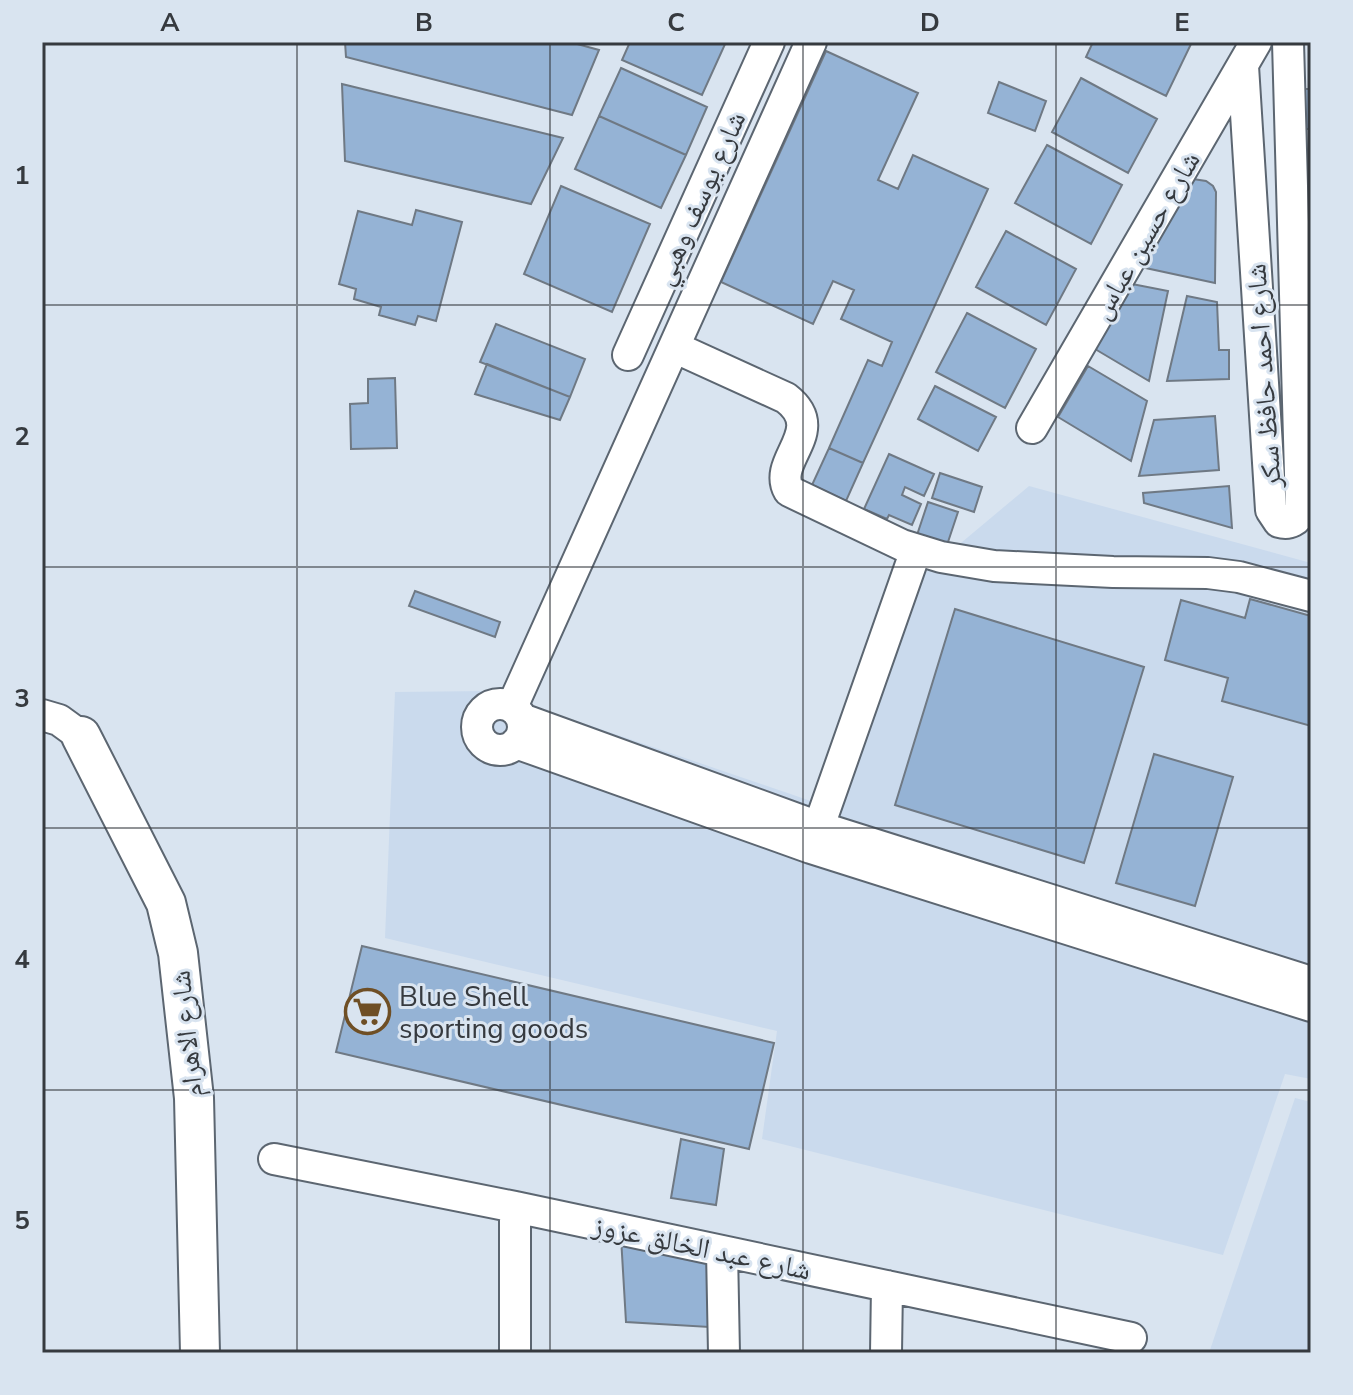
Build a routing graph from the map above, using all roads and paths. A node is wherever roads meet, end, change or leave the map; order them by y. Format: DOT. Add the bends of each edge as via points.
graph roads {
  1 [pos="769,42"];
  2 [pos="811,42"];
  3 [pos="1288,42"];
  4 [pos="1250,54"];
  5 [pos="1303,279"];
  6 [pos="674,347"];
  7 [pos="628,355"];
  8 [pos="1032,428"];
  9 [pos="916,550"];
  10 [pos="1311,596"];
  11 [pos="42,715"];
  12 [pos="81,736"];
  13 [pos="815,838"];
  14 [pos="1311,982"];
  15 [pos="1311,1006"];
  16 [pos="274,1159"];
  17 [pos="515,1207"];
  18 [pos="722,1251"];
  19 [pos="887,1286"];
  20 [pos="1131,1338"];
  21 [pos="200,1353"];
  22 [pos="515,1353"];
  23 [pos="724,1353"];
  24 [pos="886,1353"];
  1 -- 7 [label="street, شارع يوسف وهبي"];
  2 -- 6 [label="street"];
  3 -- 5 [label="street, شارع احمد حافظ سكر"];
  4 -- 5 [label="street, شارع احمد حافظ سكر" via="1271,510 1284,524 1293,522 1301,510"];
  4 -- 8 [label="street, شارع حسين عباس"];
  6 -- 9 [label="street" via="795,405 803,424 785,475 789,491"];
  6 -- 13 [label="street" via="517,723"];
  9 -- 10 [label="street" via="994,566 1208,573"];
  9 -- 13 [label="street"];
  11 -- 12 [label="street"];
  12 -- 21 [label="main road, شارع الاهرام" via="174,926 191,1059"];
  13 -- 14 [label="street"];
  13 -- 15 [label="street"];
  16 -- 17 [label="street, شارع عبد الخالق عزوز"];
  17 -- 18 [label="street, شارع عبد الخالق عزوز"];
  17 -- 22 [label="street"];
  18 -- 19 [label="street, شارع عبد الخالق عزوز"];
  18 -- 23 [label="street"];
  19 -- 20 [label="street, شارع عبد الخالق عزوز"];
  19 -- 24 [label="street"];
}
